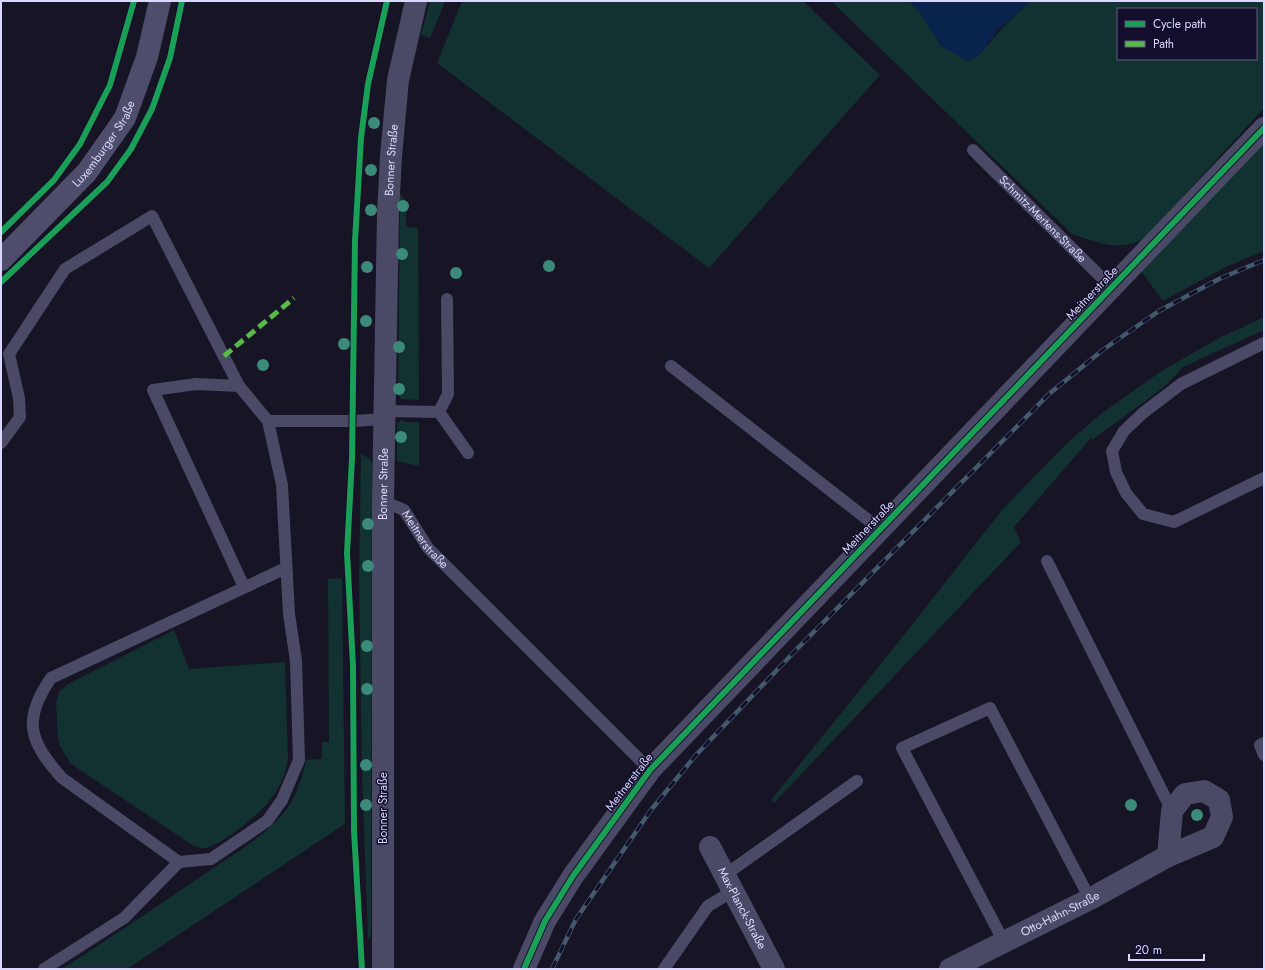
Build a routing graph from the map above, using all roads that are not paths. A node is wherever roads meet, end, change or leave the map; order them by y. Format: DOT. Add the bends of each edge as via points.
graph roads {
  1 [pos="160,1"];
  2 [pos="416,1"];
  3 [pos="1264,128"];
  4 [pos="973,150"];
  5 [pos="1,260"];
  6 [pos="1112,288"];
  7 [pos="447,299"];
  8 [pos="1264,343"];
  9 [pos="671,366"];
  10 [pos="239,386"];
  11 [pos="439,412"];
  12 [pos="384,415"];
  13 [pos="268,421"];
  14 [pos="1,443"];
  15 [pos="468,453"];
  16 [pos="1264,478"];
  17 [pos="383,501"];
  18 [pos="881,530"];
  19 [pos="1047,561"];
  20 [pos="286,568"];
  21 [pos="244,587"];
  22 [pos="1264,743"];
  23 [pos="1264,755"];
  24 [pos="650,770"];
  25 [pos="856,781"];
  26 [pos="1172,811"];
  27 [pos="710,847"];
  28 [pos="1168,856"];
  29 [pos="179,862"];
  30 [pos="729,883"];
  31 [pos="1090,899"];
  32 [pos="1004,942"];
  33 [pos="44,969"];
  34 [pos="383,969"];
  35 [pos="524,969"];
  36 [pos="664,969"];
  37 [pos="774,969"];
  38 [pos="950,969"];
  1 -- 5 [label="main road, Luxemburger Straße" via="147,57 125,118 87,172"];
  2 -- 12 [label="street, Bonner Straße" via="398,80 390,156"];
  3 -- 6 [label="street, Meitnerstraße"];
  4 -- 6 [label="lane, Schmitz-Mertens-Straße"];
  6 -- 18 [label="street, Meitnerstraße"];
  7 -- 11 [label="lane" via="448,394"];
  8 -- 16 [label="lane" via="1181,384 1124,430 1112,451 1116,472 1126,493 1144,514 1174,522"];
  9 -- 18 [label="lane"];
  10 -- 13 [label="lane"];
  10 -- 14 [label="lane" via="152,216 65,269 9,354 19,398 20,417"];
  10 -- 21 [label="lane" via="196,384 152,390"];
  11 -- 12 [label="lane"];
  11 -- 15 [label="lane"];
  12 -- 13 [label="lane" via="353,421"];
  12 -- 17 [label="street, Bonner Straße"];
  13 -- 20 [label="lane" via="282,485"];
  17 -- 24 [label="lane, Meitnerstraße" via="404,510 428,548"];
  17 -- 34 [label="street, Bonner Straße"];
  18 -- 24 [label="street, Meitnerstraße"];
  19 -- 26 [label="lane"];
  20 -- 21 [label="lane"];
  20 -- 29 [label="lane" via="296,661 299,760 282,800 267,821 211,859"];
  21 -- 29 [label="lane" via="52,678 40,695 33,716 34,739 48,762 62,778"];
  22 -- 23 [label="lane" via="1260,745"];
  24 -- 35 [label="street, Meitnerstraße" via="573,876 545,920"];
  25 -- 30 [label="lane"];
  26 -- 28 [label="street"];
  26 -- 28 [label="street, Otto-Hahn-Straße" via="1185,794 1204,791 1219,800 1222,817 1213,837"];
  27 -- 30 [label="street, Max-Planck-Straße"];
  28 -- 31 [label="street, Otto-Hahn-Straße"];
  29 -- 33 [label="lane" via="124,918"];
  30 -- 36 [label="lane" via="708,906"];
  30 -- 37 [label="street, Max-Planck-Straße"];
  31 -- 32 [label="street, Otto-Hahn-Straße"];
  31 -- 32 [label="lane" via="990,708 902,748"];
  32 -- 38 [label="street, Otto-Hahn-Straße"];
}
